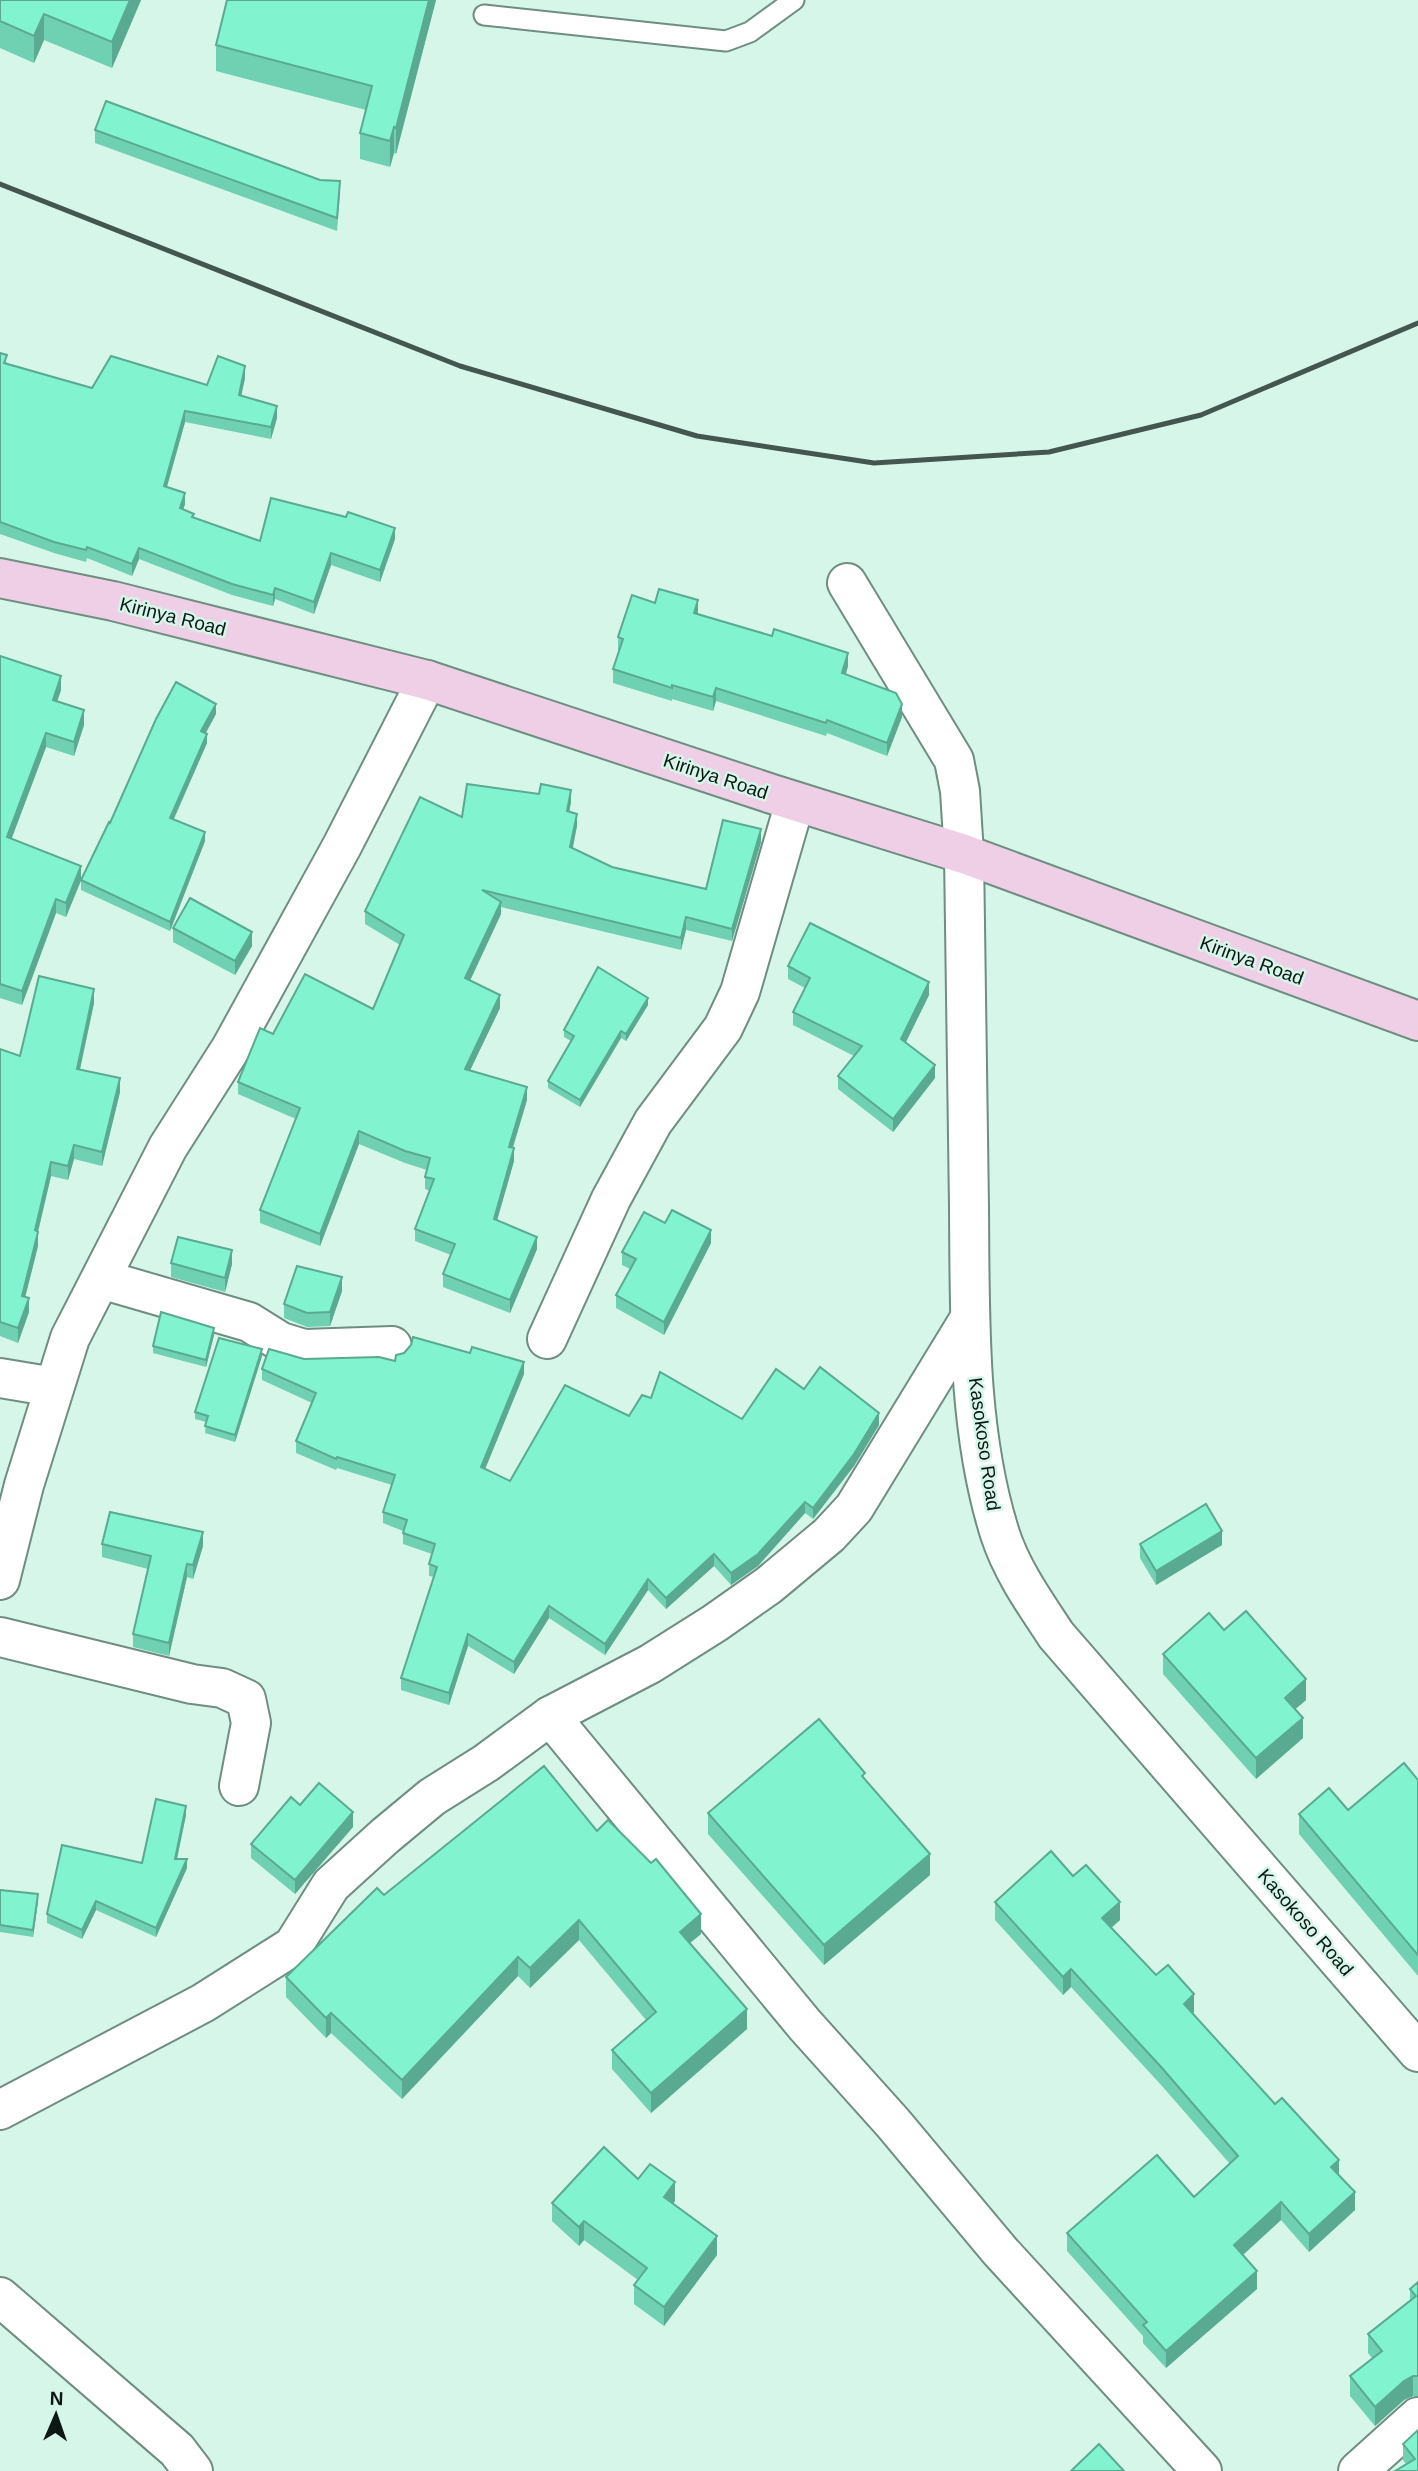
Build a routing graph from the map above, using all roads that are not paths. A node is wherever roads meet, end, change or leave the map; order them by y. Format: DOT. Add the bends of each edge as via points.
graph roads {
  1 [pos="794,0"];
  2 [pos="484,15"];
  3 [pos="0,578"];
  4 [pos="847,583"];
  5 [pos="427,680"];
  6 [pos="795,802"];
  7 [pos="964,854"];
  8 [pos="1418,1021"];
  9 [pos="101,1279"];
  10 [pos="970,1318"];
  11 [pos="547,1339"];
  12 [pos="392,1346"];
  13 [pos="0,1378"];
  14 [pos="54,1387"];
  15 [pos="0,1580"];
  16 [pos="0,1637"];
  17 [pos="550,1716"];
  18 [pos="239,1786"];
  19 [pos="1418,2052"];
  20 [pos="0,2110"];
  21 [pos="0,2297"];
  22 [pos="1418,2417"];
  23 [pos="193,2471"];
  24 [pos="1202,2471"];
  25 [pos="1358,2471"];
  1 -- 2 [label="lane" via="750,32 726,41"];
  3 -- 5 [label="main road, Kirinya Road" via="126,604"];
  4 -- 7 [label="street, Kasokoso Road" via="954,760"];
  5 -- 6 [label="main road, Kirinya Road"];
  5 -- 9 [label="street" via="335,858 231,1048 168,1147"];
  6 -- 7 [label="main road, Kirinya Road"];
  6 -- 11 [label="street" via="740,992 723,1028 647,1133 611,1199"];
  7 -- 8 [label="main road, Kirinya Road"];
  7 -- 10 [label="street, Kasokoso Road"];
  9 -- 12 [label="street" via="249,1322 281,1342 304,1349"];
  9 -- 14 [label="street" via="70,1338"];
  10 -- 17 [label="street" via="854,1508 829,1535 715,1623 650,1664"];
  10 -- 19 [label="street, Kasokoso Road" via="989,1494 1016,1572 1056,1635"];
  13 -- 14 [label="street"];
  14 -- 15 [label="street"];
  16 -- 18 [label="street" via="222,1688 246,1699 251,1723"];
  17 -- 20 [label="street" via="432,1797 385,1836 331,1885 293,1946 203,2003"];
  17 -- 24 [label="street" via="805,2025 1000,2251"];
  21 -- 23 [label="street" via="177,2450"];
  22 -- 25 [label="street"];
}
